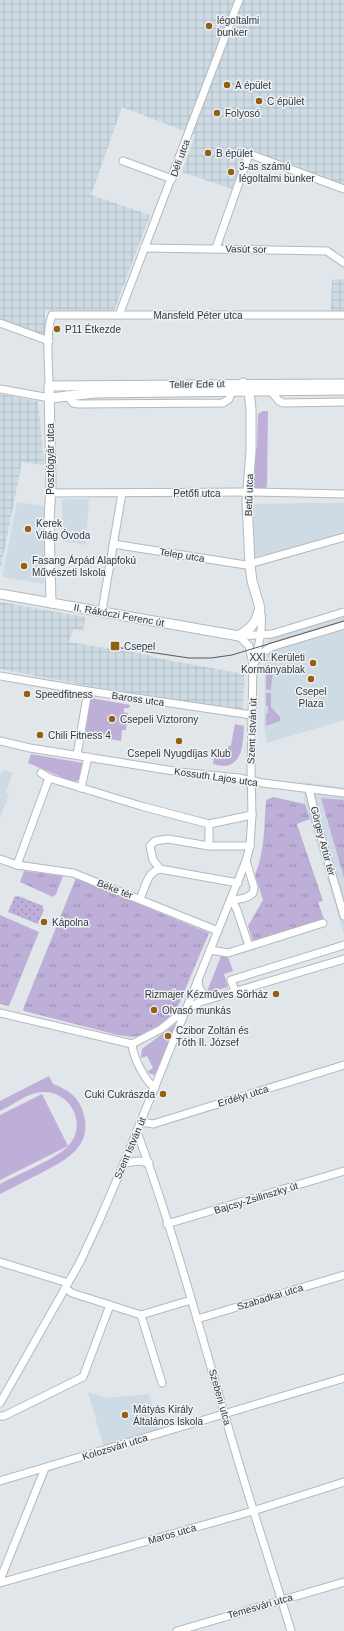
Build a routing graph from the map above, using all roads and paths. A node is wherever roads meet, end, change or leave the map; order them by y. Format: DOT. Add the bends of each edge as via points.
graph roads {
  1 [pos="239,0"];
  2 [pos="123,161"];
  3 [pos="172,179"];
  4 [pos="344,189"];
  5 [pos="144,248"];
  6 [pos="216,248"];
  7 [pos="344,262"];
  8 [pos="52,315"];
  9 [pos="119,315"];
  10 [pos="344,315"];
  11 [pos="0,323"];
  12 [pos="49,341"];
  13 [pos="243,383"];
  14 [pos="344,384"];
  15 [pos="49,386"];
  16 [pos="0,389"];
  17 [pos="270,390"];
  18 [pos="344,390"];
  19 [pos="250,392"];
  20 [pos="50,398"];
  21 [pos="344,402"];
  22 [pos="247,492"];
  23 [pos="50,493"];
  24 [pos="122,493"];
  25 [pos="344,494"];
  26 [pos="344,537"];
  27 [pos="113,544"];
  28 [pos="250,565"];
  29 [pos="0,594"];
  30 [pos="51,603"];
  31 [pos="260,608"];
  32 [pos="102,611"];
  33 [pos="344,612"];
  34 [pos="262,621"];
  35 [pos="344,625"];
  36 [pos="281,631"];
  37 [pos="239,636"];
  38 [pos="260,639"];
  39 [pos="271,647"];
  40 [pos="253,664"];
  41 [pos="0,676"];
  42 [pos="88,691"];
  43 [pos="252,716"];
  44 [pos="0,741"];
  45 [pos="77,755"];
  46 [pos="88,756"];
  47 [pos="41,773"];
  48 [pos="49,778"];
  49 [pos="251,781"];
  50 [pos="81,788"];
  51 [pos="310,789"];
  52 [pos="344,793"];
  53 [pos="252,816"];
  54 [pos="209,824"];
  55 [pos="210,846"];
  56 [pos="250,846"];
  57 [pos="246,861"];
  58 [pos="2,862"];
  59 [pos="17,865"];
  60 [pos="160,869"];
  61 [pos="238,883"];
  62 [pos="140,899"];
  63 [pos="232,900"];
  64 [pos="344,916"];
  65 [pos="323,923"];
  66 [pos="218,931"];
  67 [pos="344,945"];
  68 [pos="249,946"];
  69 [pos="210,950"];
  70 [pos="344,959"];
  71 [pos="198,977"];
  72 [pos="234,992"];
  73 [pos="218,997"];
  74 [pos="186,1009"];
  75 [pos="0,1013"];
  76 [pos="132,1044"];
  77 [pos="344,1065"];
  78 [pos="143,1073"];
  79 [pos="161,1073"];
  80 [pos="155,1088"];
  81 [pos="141,1122"];
  82 [pos="137,1132"];
  83 [pos="124,1163"];
  84 [pos="149,1163"];
  85 [pos="344,1171"];
  86 [pos="167,1224"];
  87 [pos="0,1262"];
  88 [pos="344,1275"];
  89 [pos="67,1285"];
  90 [pos="191,1300"];
  91 [pos="110,1305"];
  92 [pos="141,1315"];
  93 [pos="197,1319"];
  94 [pos="344,1378"];
  95 [pos="162,1383"];
  96 [pos="0,1403"];
  97 [pos="224,1414"];
  98 [pos="0,1416"];
  99 [pos="45,1468"];
  100 [pos="0,1481"];
  101 [pos="344,1482"];
  102 [pos="253,1511"];
  103 [pos="0,1581"];
  104 [pos="344,1582"];
  105 [pos="282,1600"];
  106 [pos="177,1631"];
  107 [pos="291,1631"];
  1 -- 3 [label="street, Déli utca"];
  2 -- 3 [label="street"];
  3 -- 5 [label="street, Déli utca"];
  4 -- 6 [label="street" via="252,155 248,157"];
  5 -- 6 [label="street, Vasút sor"];
  5 -- 9 [label="street, Déli utca"];
  6 -- 7 [label="street, Vasút sor" via="327,251"];
  8 -- 9 [label="street, Mansfeld Péter utca"];
  8 -- 12 [label="street, Posztógyár utca"];
  9 -- 10 [label="street, Mansfeld Péter utca"];
  11 -- 12 [label="street"];
  12 -- 15 [label="street, Posztógyár utca"];
  13 -- 14 [label="main road, Teller Ede út"];
  13 -- 15 [label="main road, Teller Ede út"];
  13 -- 19 [label="main road"];
  15 -- 20 [label="main road, Posztógyár utca"];
  16 -- 20 [label="street"];
  17 -- 18 [label="main road, Teller Ede út"];
  17 -- 19 [label="main road, Teller Ede út"];
  17 -- 21 [label="street" via="283,403"];
  19 -- 20 [label="main road, Teller Ede út" via="95,393"];
  19 -- 22 [label="main road, Betű utca" via="251,450"];
  20 -- 23 [label="main road, Posztógyár utca"];
  22 -- 24 [label="street, Petőfi utca"];
  22 -- 25 [label="street, Petőfi utca"];
  22 -- 28 [label="main road, Betű utca"];
  23 -- 24 [label="street, Petőfi utca"];
  23 -- 30 [label="main road, Posztógyár utca"];
  24 -- 27 [label="street"];
  26 -- 28 [label="street"];
  27 -- 28 [label="street, Telep utca"];
  27 -- 32 [label="street"];
  28 -- 31 [label="main road, Betű utca"];
  29 -- 30 [label="main road, II. Rákóczi Ferenc út"];
  30 -- 32 [label="main road, II. Rákóczi Ferenc út"];
  31 -- 34 [label="street, Betű utca"];
  31 -- 37 [label="main road" via="250,628"];
  32 -- 37 [label="main road, II. Rákóczi Ferenc út"];
  33 -- 36 [label="street, II. Rákóczi Ferenc út"];
  34 -- 36 [label="street" via="269,628"];
  34 -- 38 [label="street, Betű utca"];
  35 -- 39 [label="street"];
  36 -- 38 [label="street, II. Rákóczi Ferenc út"];
  37 -- 38 [label="street, II. Rákóczi Ferenc út"];
  37 -- 40 [label="street, Szent István út" via="249,646"];
  38 -- 39 [label="street, II. Rákóczi Ferenc út"];
  38 -- 40 [label="street, Szent István út"];
  39 -- 40 [label="street"];
  40 -- 43 [label="street, Szent István út"];
  41 -- 42 [label="street, Baross utca"];
  42 -- 43 [label="street, Baross utca"];
  42 -- 45 [label="street"];
  43 -- 49 [label="street, Szent István út"];
  44 -- 45 [label="street, Kossuth Lajos utca"];
  45 -- 46 [label="street, Kossuth Lajos utca"];
  46 -- 49 [label="street, Kossuth Lajos utca"];
  46 -- 50 [label="street"];
  47 -- 48 [label="street"];
  48 -- 50 [label="street"];
  48 -- 59 [label="street"];
  49 -- 51 [label="street, Kossuth Lajos utca"];
  49 -- 53 [label="street, Szent István út"];
  50 -- 54 [label="street"];
  51 -- 52 [label="street, Kossuth Lajos utca"];
  51 -- 64 [label="street, Görgey Artúr tér" via="317,823"];
  53 -- 54 [label="street"];
  53 -- 56 [label="street, Szent István út"];
  54 -- 55 [label="street"];
  55 -- 56 [label="street"];
  55 -- 60 [label="street" via="168,839 153,841 150,851"];
  56 -- 57 [label="street, Szent István út"];
  57 -- 61 [label="street, Szent István út"];
  57 -- 63 [label="street" via="254,887 253,893"];
  58 -- 59 [label="street, Béke tér"];
  59 -- 62 [label="street, Béke tér" via="73,873"];
  60 -- 61 [label="street"];
  60 -- 62 [label="street" via="149,877"];
  61 -- 63 [label="street, Szent István út"];
  62 -- 66 [label="street, Béke tér"];
  63 -- 66 [label="street, Szent István út"];
  63 -- 68 [label="street"];
  65 -- 68 [label="street"];
  66 -- 69 [label="street, Szent István út"];
  67 -- 72 [label="street" via="231,980"];
  68 -- 69 [label="street" via="228,953"];
  69 -- 71 [label="street, Szent István út"];
  70 -- 72 [label="street"];
  71 -- 73 [label="street" via="201,992"];
  71 -- 74 [label="street, Szent István út"];
  72 -- 73 [label="street"];
  73 -- 74 [label="street"];
  74 -- 76 [label="street" via="162,1030"];
  74 -- 79 [label="street, Szent István út"];
  75 -- 76 [label="street"];
  76 -- 78 [label="street"];
  77 -- 81 [label="street, Erdélyi utca" via="153,1124"];
  78 -- 79 [label="street" via="156,1077"];
  78 -- 80 [label="street" via="148,1084"];
  79 -- 80 [label="street, Szent István út"];
  80 -- 81 [label="street, Szent István út"];
  81 -- 82 [label="street, Szent István út"];
  82 -- 83 [label="street, Szent István út"];
  82 -- 84 [label="street, Szebeni utca"];
  83 -- 84 [label="street"];
  83 -- 89 [label="street, Szent István út" via="80,1262"];
  84 -- 86 [label="street, Szebeni utca"];
  85 -- 86 [label="street, Bajcsy-Zsilinszky út"];
  86 -- 90 [label="street, Szebeni utca"];
  87 -- 89 [label="street"];
  88 -- 93 [label="street, Szabadkai utca"];
  89 -- 91 [label="street" via="72,1293"];
  89 -- 96 [label="street, Szent István út"];
  90 -- 92 [label="street"];
  90 -- 93 [label="street, Szebeni utca"];
  91 -- 92 [label="street"];
  91 -- 98 [label="street" via="83,1377"];
  92 -- 95 [label="street"];
  93 -- 97 [label="street, Szebeni utca"];
  94 -- 97 [label="street, Kolozsvári utca"];
  97 -- 99 [label="street, Kolozsvári utca"];
  97 -- 102 [label="street, Szebeni utca"];
  99 -- 100 [label="street, Kolozsvári utca"];
  99 -- 103 [label="street"];
  101 -- 102 [label="street, Maros utca"];
  102 -- 103 [label="street, Maros utca"];
  102 -- 105 [label="street, Szebeni utca"];
  104 -- 105 [label="street, Temesvári utca"];
  105 -- 106 [label="street, Temesvári utca"];
  105 -- 107 [label="street, Szebeni utca"];
}
